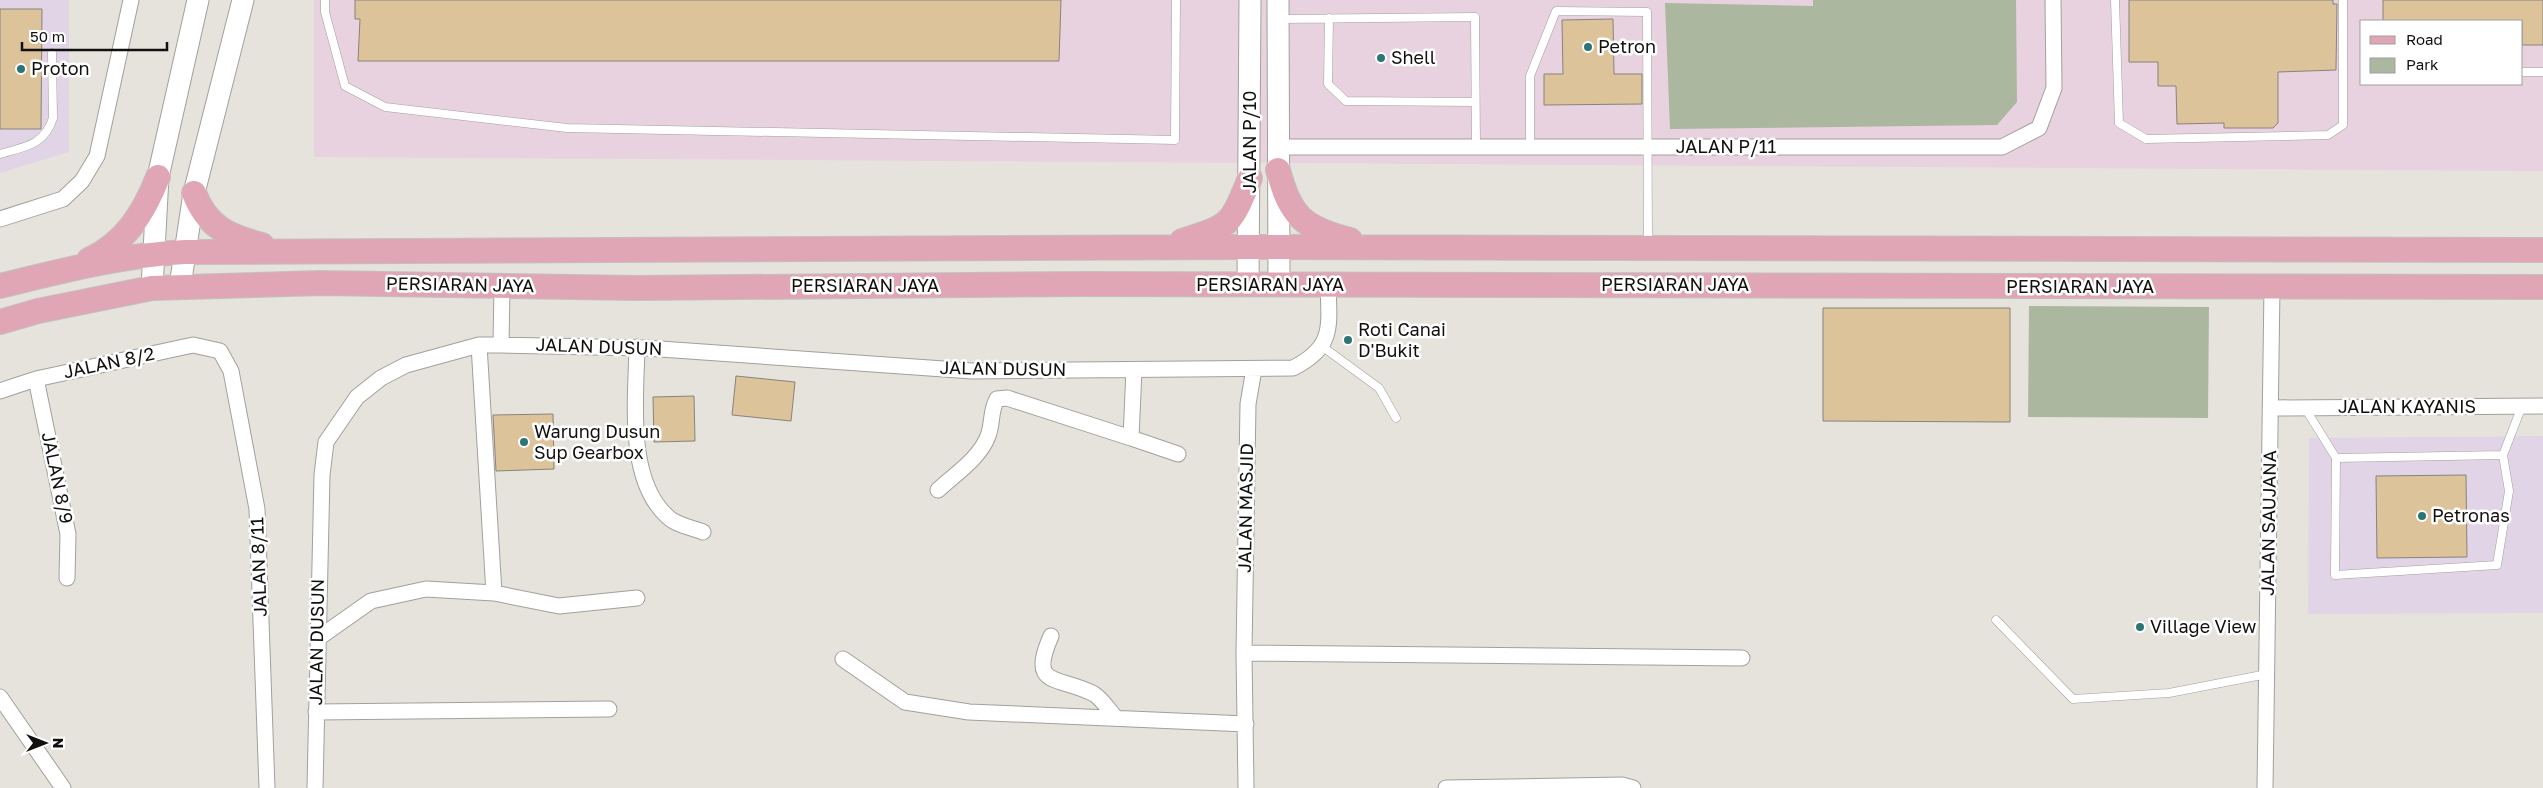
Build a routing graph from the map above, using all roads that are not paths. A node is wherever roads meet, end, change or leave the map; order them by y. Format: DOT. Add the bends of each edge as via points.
graph roads {
  1 [pos="131,0"];
  2 [pos="198,0"];
  3 [pos="243,0"];
  4 [pos="325,0"];
  5 [pos="1176,0"];
  6 [pos="1250,0"];
  7 [pos="2053,0"];
  8 [pos="2115,0"];
  9 [pos="2343,0"];
  10 [pos="1277,9"];
  11 [pos="1329,18"];
  12 [pos="52,53"];
  13 [pos="2523,72"];
  14 [pos="2543,72"];
  15 [pos="1476,102"];
  16 [pos="1279,146"];
  17 [pos="1476,147"];
  18 [pos="1530,147"];
  19 [pos="1648,147"];
  20 [pos="0,154"];
  21 [pos="1278,170"];
  22 [pos="158,178"];
  23 [pos="1250,178"];
  24 [pos="194,193"];
  25 [pos="0,219"];
  26 [pos="1248,247"];
  27 [pos="1278,247"];
  28 [pos="1161,248"];
  29 [pos="1382,248"];
  30 [pos="1648,249"];
  31 [pos="2543,250"];
  32 [pos="283,251"];
  33 [pos="185,252"];
  34 [pos="154,253"];
  35 [pos="69,269"];
  36 [pos="1328,284"];
  37 [pos="1248,285"];
  38 [pos="1279,285"];
  39 [pos="0,286"];
  40 [pos="180,286"];
  41 [pos="502,286"];
  42 [pos="2272,287"];
  43 [pos="2543,287"];
  44 [pos="152,288"];
  45 [pos="0,322"];
  46 [pos="479,345"];
  47 [pos="501,345"];
  48 [pos="637,347"];
  49 [pos="1323,347"];
  50 [pos="220,352"];
  51 [pos="1254,368"];
  52 [pos="1134,370"];
  53 [pos="36,379"];
  54 [pos="0,391"];
  55 [pos="2522,406"];
  56 [pos="2543,406"];
  57 [pos="2270,408"];
  58 [pos="2306,408"];
  59 [pos="1396,418"];
  60 [pos="1131,438"];
  61 [pos="1178,454"];
  62 [pos="2503,455"];
  63 [pos="2336,458"];
  64 [pos="938,490"];
  65 [pos="704,532"];
  66 [pos="67,578"];
  67 [pos="494,593"];
  68 [pos="637,598"];
  69 [pos="1996,620"];
  70 [pos="1050,636"];
  71 [pos="317,640"];
  72 [pos="1244,653"];
  73 [pos="1742,658"];
  74 [pos="842,659"];
  75 [pos="2267,674"];
  76 [pos="0,697"];
  77 [pos="609,709"];
  78 [pos="316,712"];
  79 [pos="1115,717"];
  80 [pos="1246,724"];
  81 [pos="63,788"];
  82 [pos="267,788"];
  83 [pos="316,788"];
  84 [pos="1246,788"];
  85 [pos="1446,788"];
  86 [pos="1633,788"];
  87 [pos="2266,788"];
  1 -- 25 [label="street" via="98,156 82,181 64,199"];
  2 -- 22 [label="street"];
  3 -- 24 [label="street"];
  4 -- 5 [label="lane" via="325,12 346,86 385,107 567,128 1175,140"];
  6 -- 23 [label="street, JALAN P/10"];
  7 -- 19 [label="street, JALAN P/11" via="2054,88 2038,128 2002,147"];
  8 -- 9 [label="lane" via="2119,123 2146,139 2328,135 2343,125"];
  10 -- 11 [label="lane"];
  10 -- 16 [label="street, JALAN P/10"];
  11 -- 15 [label="lane" via="1328,84 1346,101"];
  11 -- 15 [label="lane" via="1475,17"];
  12 -- 20 [label="lane" via="53,118 47,133 30,145"];
  13 -- 14 [label="lane"];
  15 -- 17 [label="lane"];
  16 -- 17 [label="street, JALAN P/11"];
  16 -- 21 [label="street, JALAN P/10"];
  17 -- 18 [label="street, JALAN P/11"];
  18 -- 19 [label="street, JALAN P/11"];
  18 -- 19 [label="lane" via="1530,76 1556,11 1647,12"];
  19 -- 30 [label="lane"];
  21 -- 27 [label="street, JALAN P/10"];
  21 -- 29 [label="main road" via="1290,206 1305,223 1323,233"];
  22 -- 34 [label="street"];
  22 -- 35 [label="main road" via="141,216 121,238 97,256"];
  23 -- 26 [label="street, JALAN P/10"];
  23 -- 28 [label="main road" via="1237,211 1229,221 1220,228"];
  24 -- 32 [label="main road" via="207,218 224,232"];
  24 -- 33 [label="street"];
  26 -- 27 [label="main road, PERSIARAN JAYA"];
  26 -- 28 [label="main road, PERSIARAN JAYA"];
  26 -- 37 [label="street, JALAN P/10"];
  27 -- 29 [label="main road, PERSIARAN JAYA"];
  27 -- 38 [label="street, JALAN P/10"];
  28 -- 32 [label="main road, PERSIARAN JAYA"];
  29 -- 30 [label="main road, PERSIARAN JAYA"];
  30 -- 31 [label="main road, PERSIARAN JAYA"];
  32 -- 33 [label="main road, PERSIARAN JAYA"];
  33 -- 34 [label="main road, PERSIARAN JAYA"];
  33 -- 40 [label="street"];
  34 -- 35 [label="main road, PERSIARAN JAYA"];
  34 -- 44 [label="street"];
  35 -- 39 [label="main road, PERSIARAN JAYA"];
  36 -- 38 [label="main road, PERSIARAN JAYA"];
  36 -- 42 [label="main road, PERSIARAN JAYA"];
  36 -- 49 [label="street" via="1328,332"];
  37 -- 38 [label="main road, PERSIARAN JAYA"];
  37 -- 41 [label="main road, PERSIARAN JAYA"];
  40 -- 41 [label="main road, PERSIARAN JAYA" via="373,283"];
  40 -- 44 [label="main road, PERSIARAN JAYA"];
  41 -- 47 [label="street"];
  42 -- 43 [label="main road, PERSIARAN JAYA"];
  42 -- 57 [label="street, JALAN SAUJANA"];
  44 -- 45 [label="main road, PERSIARAN JAYA"];
  46 -- 47 [label="street, JALAN DUSUN"];
  46 -- 67 [label="street"];
  46 -- 71 [label="street, JALAN DUSUN" via="406,365 381,378 357,396 326,442"];
  47 -- 48 [label="street, JALAN DUSUN"];
  48 -- 52 [label="street, JALAN DUSUN" via="972,371"];
  48 -- 65 [label="street" via="635,440 650,493 668,518"];
  49 -- 51 [label="street" via="1309,360 1293,368"];
  49 -- 59 [label="lane" via="1379,388"];
  50 -- 53 [label="street, JALAN 8/2" via="193,345"];
  50 -- 82 [label="street, JALAN 8/11" via="231,371 257,509"];
  51 -- 52 [label="street, JALAN DUSUN"];
  51 -- 72 [label="street, JALAN MASJID" via="1248,404"];
  52 -- 60 [label="street"];
  53 -- 54 [label="street, JALAN 8/2"];
  53 -- 66 [label="street, JALAN 8/9" via="68,534"];
  55 -- 56 [label="street, JALAN KAYANIS"];
  55 -- 58 [label="street, JALAN KAYANIS"];
  55 -- 62 [label="lane"];
  57 -- 58 [label="street, JALAN KAYANIS"];
  57 -- 75 [label="street, JALAN SAUJANA"];
  58 -- 63 [label="lane"];
  60 -- 61 [label="street"];
  60 -- 64 [label="street" via="1007,398 997,399 985,443"];
  62 -- 63 [label="lane"];
  62 -- 63 [label="lane" via="2509,491 2497,565 2335,575"];
  67 -- 68 [label="street" via="559,606"];
  67 -- 71 [label="street" via="426,589 371,600"];
  69 -- 75 [label="lane" via="2073,699 2169,693"];
  70 -- 79 [label="street" via="1042,656 1042,669 1050,679 1077,686 1096,696"];
  71 -- 78 [label="street, JALAN DUSUN"];
  72 -- 73 [label="street"];
  72 -- 80 [label="street, JALAN MASJID"];
  74 -- 79 [label="street" via="905,702 969,712"];
  75 -- 87 [label="street, JALAN SAUJANA"];
  76 -- 81 [label="street"];
  77 -- 78 [label="street"];
  78 -- 83 [label="street, JALAN DUSUN"];
  79 -- 80 [label="street"];
  80 -- 84 [label="street, JALAN MASJID"];
  85 -- 86 [label="street" via="1622,785"];
}
